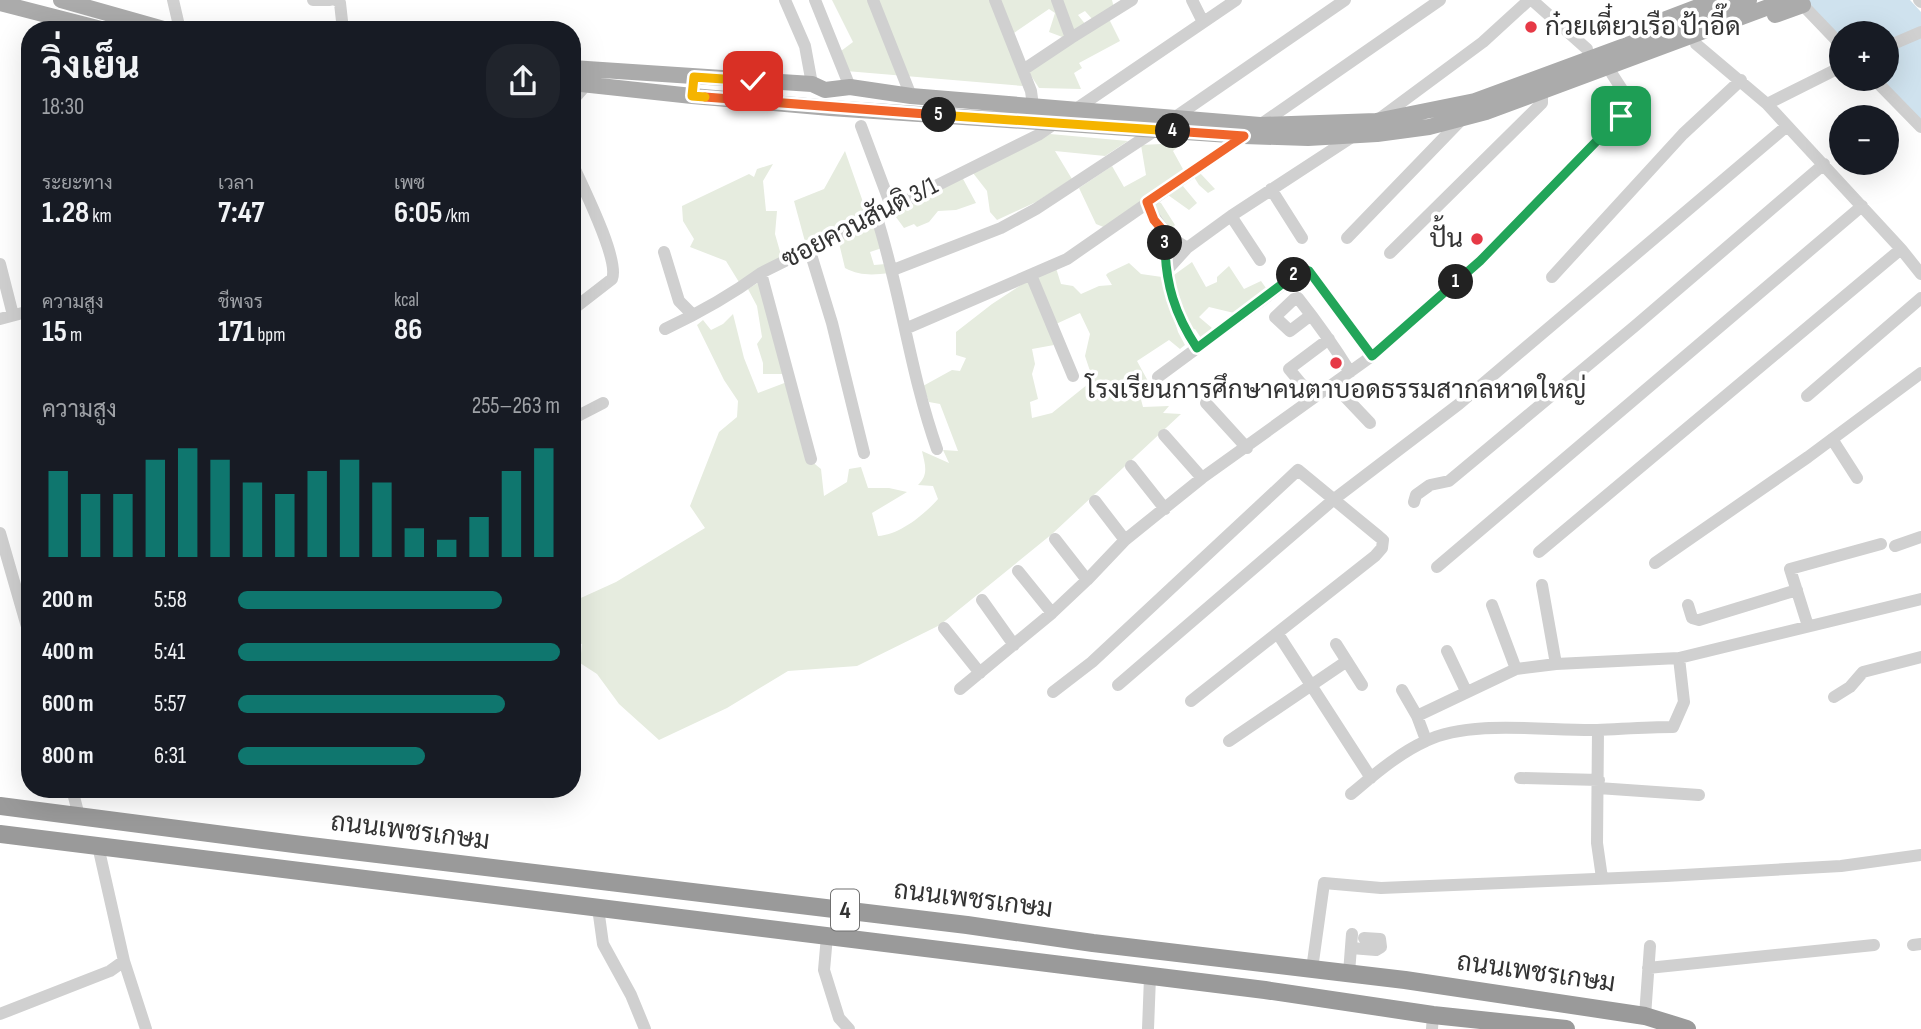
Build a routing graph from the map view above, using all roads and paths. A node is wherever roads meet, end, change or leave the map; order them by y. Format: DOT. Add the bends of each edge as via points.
graph roads {
  1 [pos="61,0"];
  2 [pos="173,0"];
  3 [pos="313,0"];
  4 [pos="330,0"];
  5 [pos="336,0"];
  6 [pos="785,0"];
  7 [pos="815,0"];
  8 [pos="873,0"];
  9 [pos="995,0"];
  10 [pos="1057,0"];
  11 [pos="1132,0"];
  12 [pos="1192,0"];
  13 [pos="1236,0"];
  14 [pos="1345,0"];
  15 [pos="1440,0"];
  16 [pos="1531,0"];
  17 [pos="1749,0"];
  18 [pos="1796,2"];
  19 [pos="0,3"];
  20 [pos="92,4"];
  21 [pos="1725,10"];
  22 [pos="66,21"];
  23 [pos="141,21"];
  24 [pos="178,21"];
  25 [pos="342,21"];
  26 [pos="1203,22"];
  27 [pos="1921,32"];
  28 [pos="1829,34"];
  29 [pos="1071,38"];
  30 [pos="1899,41"];
  31 [pos="1696,44"];
  32 [pos="1587,49"];
  33 [pos="581,69"];
  34 [pos="1023,69"];
  35 [pos="1829,73"];
  36 [pos="1612,74"];
  37 [pos="694,77"];
  38 [pos="1741,80"];
  39 [pos="581,83"];
  40 [pos="812,84"];
  41 [pos="850,88"];
  42 [pos="1886,91"];
  43 [pos="1542,95"];
  44 [pos="692,96"];
  45 [pos="911,96"];
  46 [pos="1767,104"];
  47 [pos="1033,106"];
  48 [pos="1076,109"];
  49 [pos="1486,112"];
  50 [pos="1423,113"];
  51 [pos="1174,117"];
  52 [pos="1463,118"];
  53 [pos="1376,121"];
  54 [pos="1058,122"];
  55 [pos="1260,125"];
  56 [pos="861,126"];
  57 [pos="1787,126"];
  58 [pos="1921,127"];
  59 [pos="1156,130"];
  60 [pos="1355,135"];
  61 [pos="1244,136"];
  62 [pos="1824,164"];
  63 [pos="581,184"];
  64 [pos="1271,189"];
  65 [pos="1147,202"];
  66 [pos="891,206"];
  67 [pos="1862,206"];
  68 [pos="876,215"];
  69 [pos="1231,216"];
  70 [pos="1166,234"];
  71 [pos="1302,237"];
  72 [pos="1347,238"];
  73 [pos="809,248"];
  74 [pos="1187,248"];
  75 [pos="1901,249"];
  76 [pos="664,252"];
  77 [pos="1390,253"];
  78 [pos="1260,260"];
  79 [pos="0,264"];
  80 [pos="893,270"];
  81 [pos="1167,270"];
  82 [pos="761,273"];
  83 [pos="1921,274"];
  84 [pos="1031,275"];
  85 [pos="1552,277"];
  86 [pos="1921,298"];
  87 [pos="581,303"];
  88 [pos="1311,315"];
  89 [pos="693,316"];
  90 [pos="6,317"];
  91 [pos="665,329"];
  92 [pos="905,329"];
  93 [pos="1329,339"];
  94 [pos="1197,348"];
  95 [pos="1372,356"];
  96 [pos="1350,372"];
  97 [pos="1921,373"];
  98 [pos="1073,376"];
  99 [pos="1158,377"];
  100 [pos="1333,384"];
  101 [pos="1807,396"];
  102 [pos="1313,398"];
  103 [pos="603,402"];
  104 [pos="1206,403"];
  105 [pos="581,414"];
  106 [pos="1370,423"];
  107 [pos="1164,435"];
  108 [pos="1832,439"];
  109 [pos="1247,448"];
  110 [pos="937,449"];
  111 [pos="864,453"];
  112 [pos="811,459"];
  113 [pos="1131,466"];
  114 [pos="1202,478"];
  115 [pos="1857,478"];
  116 [pos="1333,500"];
  117 [pos="1095,501"];
  118 [pos="1414,502"];
  119 [pos="1165,509"];
  120 [pos="0,533"];
  121 [pos="1921,537"];
  122 [pos="1055,539"];
  123 [pos="1125,540"];
  124 [pos="1881,544"];
  125 [pos="1895,547"];
  126 [pos="1539,552"];
  127 [pos="1655,563"];
  128 [pos="1437,567"];
  129 [pos="1018,571"];
  130 [pos="1087,580"];
  131 [pos="1542,585"];
  132 [pos="1797,590"];
  133 [pos="1921,599"];
  134 [pos="982,600"];
  135 [pos="1492,605"];
  136 [pos="1688,605"];
  137 [pos="21,606"];
  138 [pos="1052,613"];
  139 [pos="1808,626"];
  140 [pos="944,628"];
  141 [pos="1278,634"];
  142 [pos="1336,644"];
  143 [pos="1014,645"];
  144 [pos="1447,651"];
  145 [pos="1679,657"];
  146 [pos="1921,657"];
  147 [pos="1347,661"];
  148 [pos="1556,664"];
  149 [pos="1516,669"];
  150 [pos="980,673"];
  151 [pos="1118,685"];
  152 [pos="1362,685"];
  153 [pos="1310,686"];
  154 [pos="960,689"];
  155 [pos="1402,690"];
  156 [pos="1466,691"];
  157 [pos="1053,692"];
  158 [pos="1834,697"];
  159 [pos="1191,701"];
  160 [pos="1417,716"];
  161 [pos="1598,730"];
  162 [pos="1426,740"];
  163 [pos="1229,741"];
  164 [pos="1371,778"];
  165 [pos="1520,778"];
  166 [pos="1599,784"];
  167 [pos="1351,794"];
  168 [pos="1699,795"];
  169 [pos="74,798"];
  170 [pos="0,806"];
  171 [pos="79,816"];
  172 [pos="0,834"];
  173 [pos="98,846"];
  174 [pos="1921,856"];
  175 [pos="1602,878"];
  176 [pos="598,908"];
  177 [pos="967,925"];
  178 [pos="827,936"];
  179 [pos="1874,945"];
  180 [pos="1650,946"];
  181 [pos="1351,948"];
  182 [pos="962,954"];
  183 [pos="124,961"];
  184 [pos="1648,968"];
  185 [pos="1312,969"];
  186 [pos="1349,973"];
  187 [pos="1150,977"];
  188 [pos="0,1014"];
  189 [pos="1646,1016"];
  190 [pos="1433,1022"];
  191 [pos="146,1029"];
  192 [pos="645,1029"];
  193 [pos="849,1029"];
  194 [pos="1148,1029"];
  195 [pos="1566,1029"];
  196 [pos="1687,1029"];
  1 -- 20 [label="main road"];
  2 -- 24 [label="street"];
  3 -- 4 [label="street"];
  5 -- 25 [label="street"];
  6 -- 40 [label="street" via="805,46"];
  7 -- 41 [label="street"];
  8 -- 45 [label="street"];
  9 -- 34 [label="street"];
  10 -- 29 [label="street"];
  11 -- 29 [label="street"];
  12 -- 26 [label="street"];
  13 -- 26 [label="street"];
  14 -- 51 [label="street"];
  15 -- 55 [label="street"];
  16 -- 32 [label="street"];
  16 -- 53 [label="street" via="1483,42"];
  17 -- 21 [label="main road"];
  18 -- 21 [label="main road"];
  18 -- 28 [label="street"];
  18 -- 31 [label="main road"];
  19 -- 22 [label="main road"];
  20 -- 23 [label="main road"];
  21 -- 32 [label="main road"];
  21 -- 49 [label="main road"];
  21 -- 50 [label="main road" via="1475,102"];
  26 -- 48 [label="street"];
  27 -- 30 [label="street"];
  29 -- 34 [label="street"];
  31 -- 36 [label="main road"];
  31 -- 38 [label="street"];
  32 -- 50 [label="main road"];
  33 -- 37 [label="main road"];
  34 -- 47 [label="street"];
  35 -- 46 [label="street"];
  36 -- 43 [label="main road"];
  36 -- 95 [label="street" via="1627,104 1621,116 1480,261"];
  37 -- 40 [label="main road"];
  37 -- 44 [label="main road"];
  38 -- 46 [label="street"];
  38 -- 85 [label="street" via="1684,134"];
  39 -- 44 [label="main road"];
  40 -- 41 [label="main road" via="825,90"];
  41 -- 45 [label="main road"];
  42 -- 58 [label="street"];
  43 -- 49 [label="main road"];
  43 -- 77 [label="street" via="1542,103"];
  44 -- 54 [label="main road"];
  45 -- 47 [label="main road"];
  46 -- 57 [label="street"];
  47 -- 48 [label="main road"];
  48 -- 51 [label="main road"];
  49 -- 52 [label="main road"];
  50 -- 53 [label="main road"];
  51 -- 55 [label="main road"];
  52 -- 60 [label="main road" via="1429,127"];
  52 -- 72 [label="street"];
  53 -- 55 [label="main road"];
  54 -- 59 [label="main road"];
  54 -- 66 [label="street, ซอยควนสันติ 3/1"];
  56 -- 66 [label="street"];
  57 -- 62 [label="street"];
  57 -- 116 [label="street" via="1459,404"];
  59 -- 61 [label="main road"];
  59 -- 80 [label="street" via="1001,228"];
  60 -- 61 [label="main road"];
  60 -- 64 [label="street"];
  61 -- 65 [label="street"];
  62 -- 67 [label="street"];
  62 -- 118 [label="street" via="1460,472 1445,483 1430,485"];
  63 -- 87 [label="street" via="609,248 614,273"];
  64 -- 69 [label="street"];
  64 -- 71 [label="street"];
  65 -- 70 [label="street"];
  65 -- 84 [label="street" via="1067,259"];
  66 -- 68 [label="street, ซอยควนสันติ 3/1"];
  67 -- 75 [label="street"];
  67 -- 128 [label="street"];
  68 -- 73 [label="street, ซอยควนสันติ 3/1"];
  68 -- 80 [label="street"];
  69 -- 74 [label="street"];
  69 -- 78 [label="street"];
  70 -- 74 [label="street"];
  70 -- 81 [label="street"];
  73 -- 82 [label="street, ซอยควนสันติ 3/1"];
  73 -- 111 [label="street"];
  74 -- 81 [label="street"];
  75 -- 83 [label="street"];
  75 -- 126 [label="street"];
  76 -- 89 [label="street" via="679,301"];
  79 -- 90 [label="street"];
  80 -- 92 [label="street"];
  81 -- 94 [label="street" via="1174,307"];
  82 -- 89 [label="street, ซอยควนสันติ 3/1"];
  82 -- 112 [label="street"];
  84 -- 92 [label="street"];
  84 -- 98 [label="street"];
  86 -- 101 [label="street"];
  88 -- 93 [label="street"];
  89 -- 91 [label="street, ซอยควนสันติ 3/1"];
  92 -- 110 [label="street"];
  93 -- 96 [label="street"];
  93 -- 102 [label="street" via="1289,369"];
  94 -- 95 [label="street" via="1304,269"];
  94 -- 99 [label="street"];
  95 -- 96 [label="street"];
  96 -- 100 [label="street"];
  97 -- 108 [label="street"];
  100 -- 102 [label="street"];
  100 -- 106 [label="street"];
  102 -- 109 [label="street"];
  103 -- 105 [label="street"];
  104 -- 109 [label="street"];
  107 -- 114 [label="street"];
  108 -- 115 [label="street"];
  108 -- 127 [label="street"];
  109 -- 114 [label="street"];
  113 -- 119 [label="street"];
  114 -- 119 [label="street"];
  116 -- 141 [label="street" via="1383,540 1382,548"];
  116 -- 151 [label="street"];
  116 -- 157 [label="street" via="1298,470 1092,662"];
  117 -- 123 [label="street"];
  119 -- 123 [label="street"];
  120 -- 137 [label="street"];
  121 -- 125 [label="street"];
  122 -- 130 [label="street"];
  123 -- 130 [label="street"];
  124 -- 132 [label="street" via="1790,569"];
  129 -- 138 [label="street"];
  130 -- 138 [label="street"];
  131 -- 148 [label="street"];
  132 -- 136 [label="street" via="1699,620 1692,618"];
  132 -- 139 [label="street"];
  133 -- 139 [label="street"];
  134 -- 143 [label="street"];
  135 -- 149 [label="street"];
  138 -- 143 [label="street"];
  139 -- 145 [label="street"];
  140 -- 150 [label="street"];
  141 -- 153 [label="street"];
  141 -- 159 [label="street"];
  142 -- 147 [label="street"];
  143 -- 150 [label="street"];
  144 -- 156 [label="street"];
  145 -- 148 [label="street"];
  145 -- 161 [label="street" via="1684,702 1673,727"];
  146 -- 158 [label="street" via="1863,672"];
  147 -- 152 [label="street"];
  147 -- 153 [label="street"];
  148 -- 149 [label="street"];
  149 -- 156 [label="street"];
  150 -- 154 [label="street"];
  153 -- 163 [label="street"];
  153 -- 164 [label="street"];
  155 -- 160 [label="street"];
  156 -- 160 [label="street"];
  160 -- 162 [label="street"];
  161 -- 162 [label="street" via="1470,729"];
  161 -- 166 [label="street"];
  162 -- 164 [label="street"];
  164 -- 167 [label="street"];
  165 -- 166 [label="street"];
  166 -- 168 [label="street"];
  166 -- 175 [label="street" via="1597,843"];
  169 -- 171 [label="street"];
  170 -- 171 [label="highway, ถนนเพชรเกษม / 4"];
  171 -- 177 [label="highway, ถนนเพชรเกษม / 4"];
  172 -- 173 [label="highway, ถนนเพชรเกษม / 4"];
  173 -- 176 [label="highway, ถนนเพชรเกษม / 4"];
  173 -- 183 [label="street"];
  174 -- 175 [label="street" via="1841,866"];
  175 -- 185 [label="street" via="1381,888 1324,883"];
  176 -- 178 [label="highway, ถนนเพชรเกษม / 4"];
  176 -- 192 [label="street" via="603,944"];
  177 -- 182 [label="highway"];
  177 -- 185 [label="highway, ถนนเพชรเกษม / 4"];
  178 -- 182 [label="highway, ถนนเพชรเกษม / 4"];
  178 -- 193 [label="street" via="824,970 839,1018"];
  179 -- 184 [label="street"];
  180 -- 184 [label="street"];
  181 -- 181 [label="street" via="1376,950 1381,947 1380,939 1358,936"];
  181 -- 186 [label="street"];
  182 -- 187 [label="highway, ถนนเพชรเกษม / 4"];
  183 -- 188 [label="street" via="110,971"];
  183 -- 191 [label="street"];
  184 -- 189 [label="street"];
  185 -- 186 [label="highway, ถนนเพชรเกษม / 4"];
  186 -- 189 [label="highway, ถนนเพชรเกษม / 4"];
  187 -- 190 [label="highway, ถนนเพชรเกษม / 4" via="1265,990"];
  187 -- 194 [label="street"];
  189 -- 196 [label="highway, ถนนเพชรเกษม / 4"];
  190 -- 195 [label="highway, ถนนเพชรเกษม / 4"];
}
